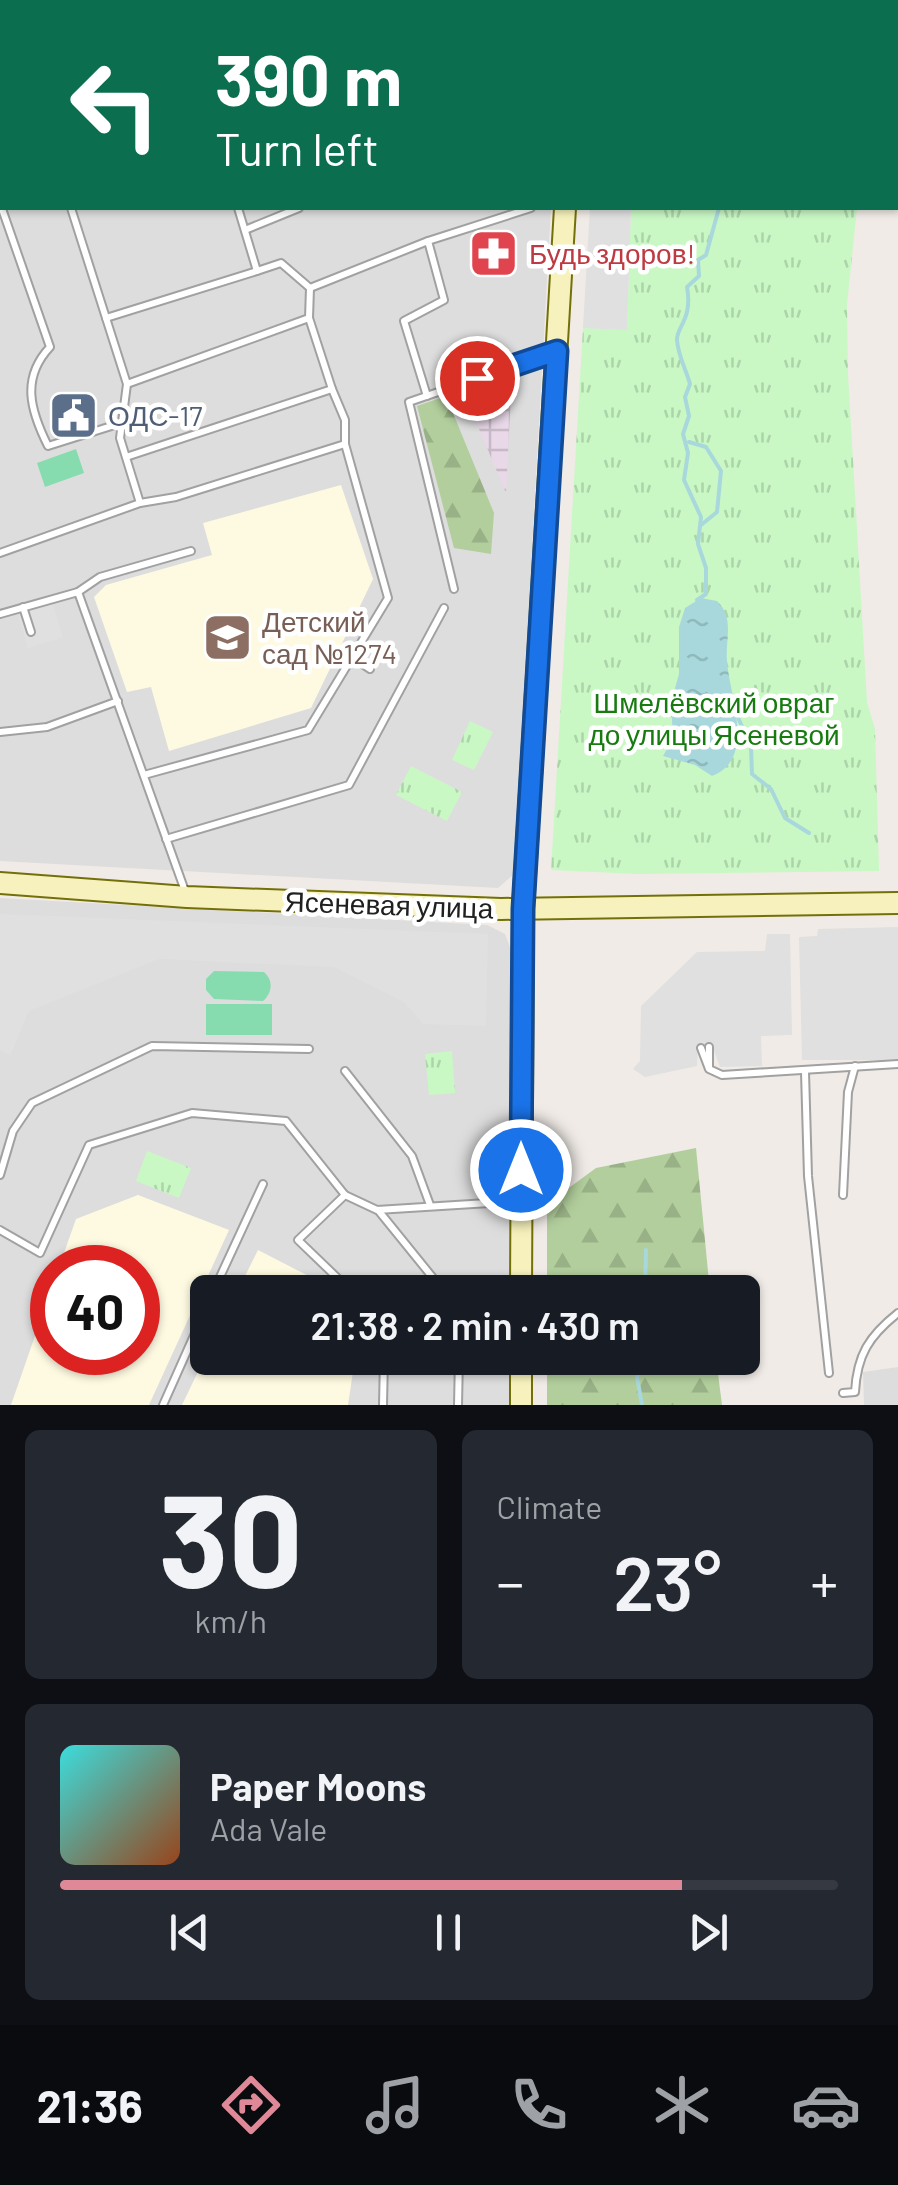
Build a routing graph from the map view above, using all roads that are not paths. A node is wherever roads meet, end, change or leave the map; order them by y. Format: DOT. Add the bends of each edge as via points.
graph roads {
  1 [pos="2,210"];
  2 [pos="72,210"];
  3 [pos="239,210"];
  4 [pos="294,210"];
  5 [pos="515,210"];
  6 [pos="565,210"];
  7 [pos="245,230"];
  8 [pos="428,241"];
  9 [pos="257,271"];
  10 [pos="310,288"];
  11 [pos="106,318"];
  12 [pos="309,318"];
  13 [pos="557,351"];
  14 [pos="127,384"];
  15 [pos="332,390"];
  16 [pos="428,396"];
  17 [pos="122,423"];
  18 [pos="344,444"];
  19 [pos="126,458"];
  20 [pos="140,503"];
  21 [pos="1,550"];
  22 [pos="190,550"];
  23 [pos="454,589"];
  24 [pos="78,592"];
  25 [pos="23,608"];
  26 [pos="444,608"];
  27 [pos="0,614"];
  28 [pos="31,632"];
  29 [pos="352,658"];
  30 [pos="370,668"];
  31 [pos="390,681"];
  32 [pos="401,688"];
  33 [pos="118,701"];
  34 [pos="0,732"];
  35 [pos="144,775"];
  36 [pos="166,839"];
  37 [pos="0,883"];
  38 [pos="187,897"];
  39 [pos="898,902"];
  40 [pos="523,909"];
  41 [pos="705,1048"];
  42 [pos="309,1049"];
  43 [pos="898,1064"];
  44 [pos="855,1066"];
  45 [pos="344,1071"];
  46 [pos="805,1072"];
  47 [pos="0,1175"];
  48 [pos="263,1184"];
  49 [pos="843,1195"];
  50 [pos="346,1196"];
  51 [pos="522,1201"];
  52 [pos="430,1205"];
  53 [pos="377,1210"];
  54 [pos="0,1230"];
  55 [pos="221,1275"];
  56 [pos="334,1275"];
  57 [pos="430,1275"];
  58 [pos="521,1275"];
  59 [pos="898,1313"];
  60 [pos="190,1344"];
  61 [pos="829,1373"];
  62 [pos="384,1375"];
  63 [pos="459,1375"];
  64 [pos="521,1375"];
  65 [pos="843,1393"];
  66 [pos="163,1405"];
  67 [pos="383,1405"];
  68 [pos="458,1405"];
  69 [pos="521,1405"];
  1 -- 17 [label="lane" via="50,347 35,364 28,390 48,446"];
  2 -- 11 [label="lane"];
  3 -- 7 [label="lane"];
  4 -- 7 [label="lane"];
  5 -- 8 [label="lane"];
  6 -- 13 [label="street"];
  7 -- 9 [label="lane"];
  8 -- 10 [label="lane"];
  8 -- 16 [label="lane" via="444,300 404,321"];
  9 -- 10 [label="lane" via="282,264"];
  9 -- 11 [label="lane"];
  10 -- 12 [label="lane"];
  11 -- 14 [label="lane"];
  12 -- 14 [label="lane"];
  12 -- 15 [label="lane"];
  13 -- 16 [label="lane"];
  13 -- 40 [label="street"];
  14 -- 17 [label="lane"];
  15 -- 18 [label="lane" via="345,420"];
  15 -- 19 [label="lane"];
  16 -- 23 [label="lane" via="409,402"];
  17 -- 19 [label="lane"];
  18 -- 20 [label="lane"];
  18 -- 29 [label="lane" via="388,598"];
  19 -- 20 [label="lane"];
  20 -- 21 [label="lane"];
  22 -- 24 [label="lane" via="100,577"];
  24 -- 25 [label="lane"];
  24 -- 33 [label="lane"];
  25 -- 27 [label="lane"];
  25 -- 28 [label="lane"];
  26 -- 32 [label="lane"];
  29 -- 30 [label="lane"];
  29 -- 35 [label="lane" via="308,730"];
  31 -- 32 [label="lane"];
  32 -- 36 [label="lane" via="348,785"];
  33 -- 34 [label="lane" via="47,727"];
  33 -- 35 [label="lane"];
  35 -- 36 [label="lane"];
  36 -- 38 [label="lane"];
  37 -- 38 [label="street, Ясеневая улица"];
  38 -- 40 [label="street, Ясеневая улица"];
  39 -- 40 [label="street, Ясеневая улица"];
  40 -- 51 [label="street"];
  41 -- 46 [label="lane" via="709,1070 722,1075"];
  42 -- 47 [label="lane" via="152,1046 32,1103 13,1131"];
  43 -- 44 [label="lane"];
  44 -- 46 [label="lane"];
  44 -- 49 [label="lane"];
  45 -- 52 [label="lane" via="412,1156"];
  46 -- 61 [label="lane" via="808,1176"];
  48 -- 55 [label="lane"];
  50 -- 53 [label="lane"];
  50 -- 54 [label="lane" via="286,1121 192,1113 89,1145 40,1252"];
  50 -- 56 [label="lane" via="298,1240"];
  51 -- 52 [label="lane"];
  51 -- 58 [label="street"];
  52 -- 53 [label="lane"];
  53 -- 57 [label="lane"];
  59 -- 65 [label="lane" via="860,1354 856,1392"];
  60 -- 66 [label="lane"];
  62 -- 67 [label="lane"];
  63 -- 68 [label="lane"];
  64 -- 69 [label="street"];
}
